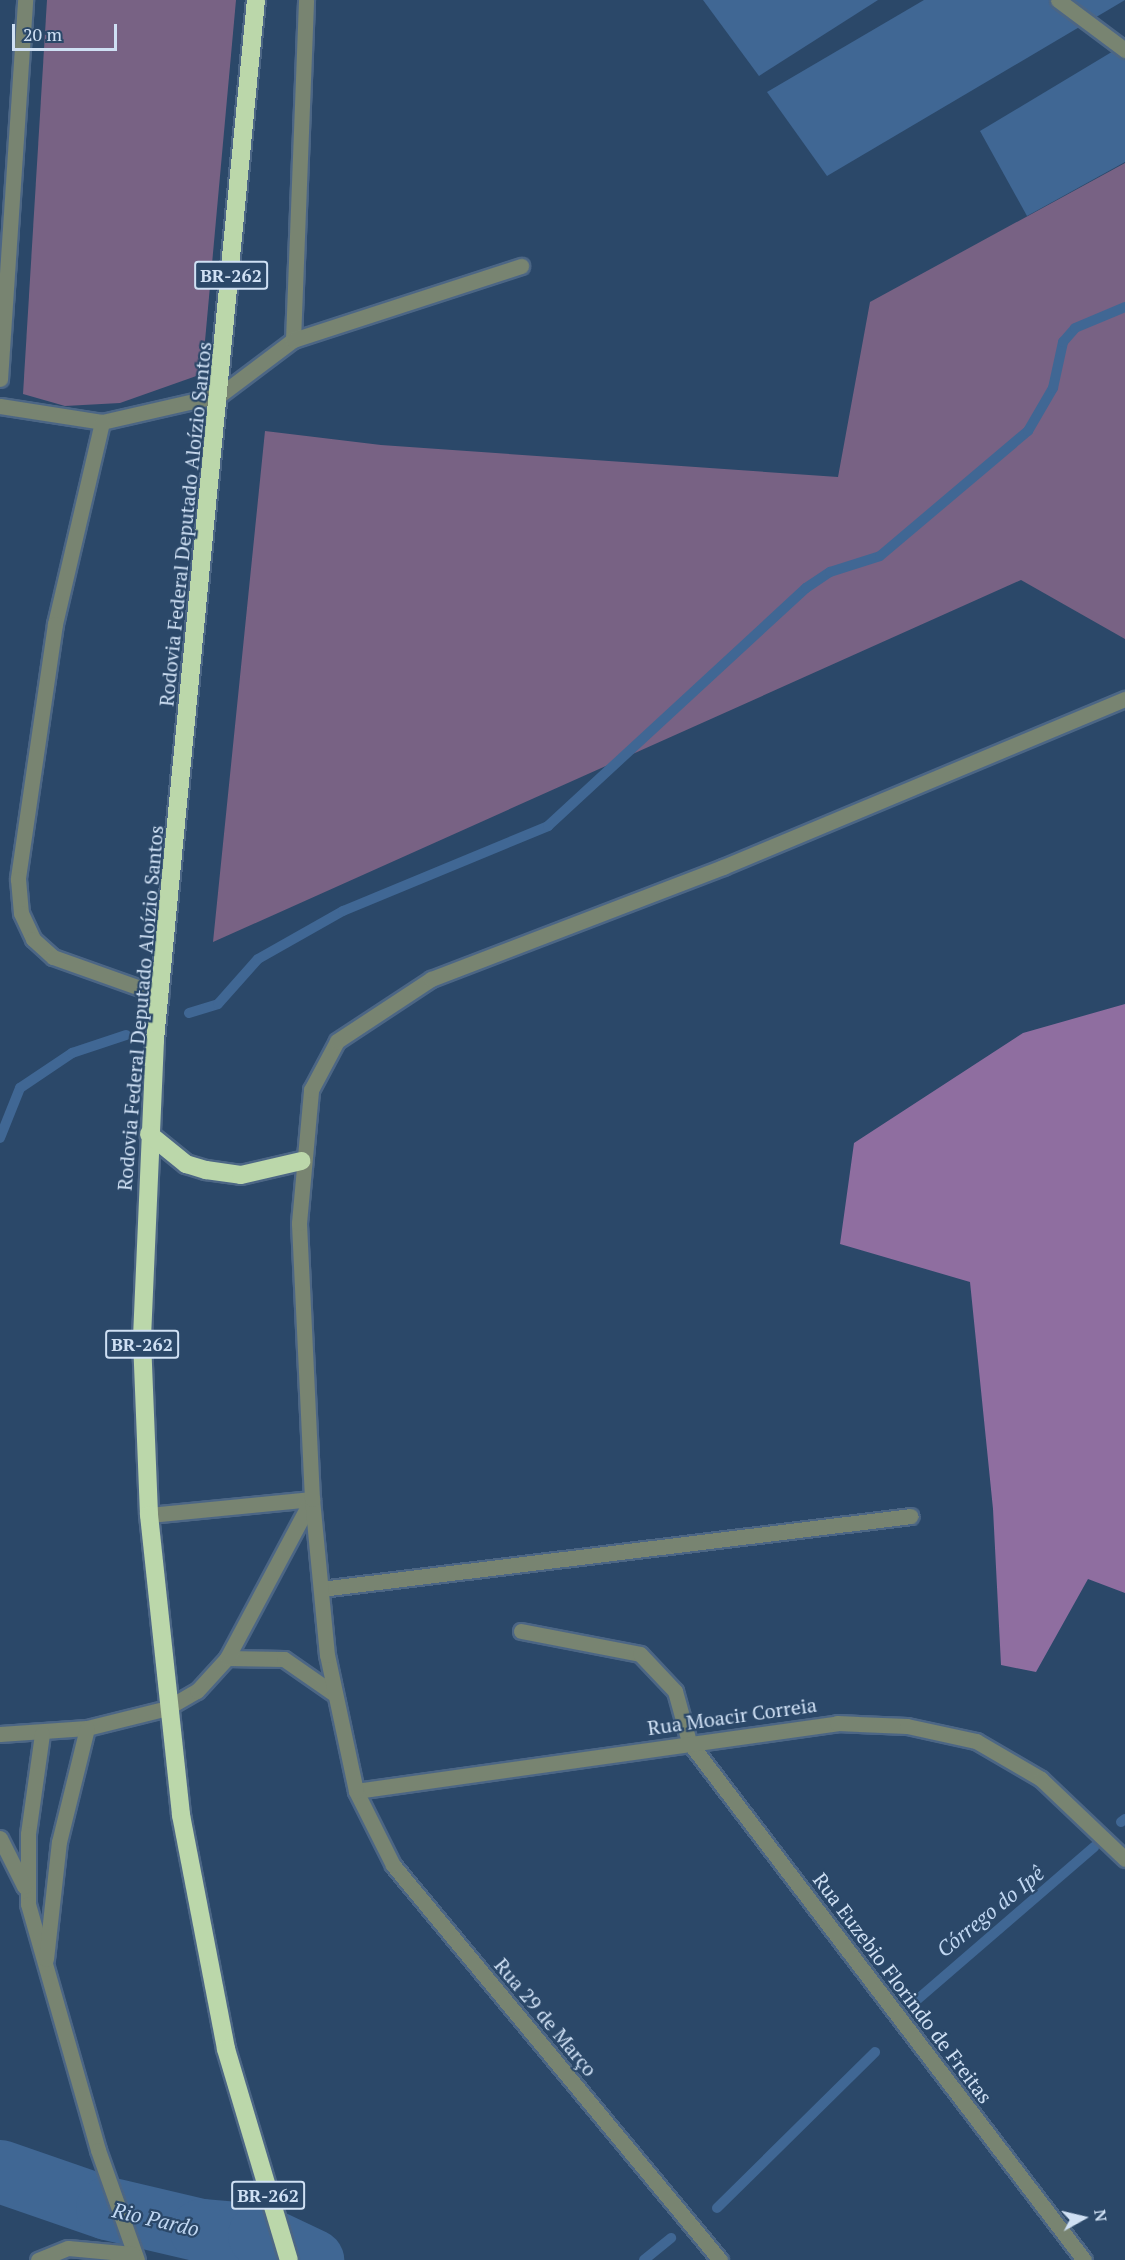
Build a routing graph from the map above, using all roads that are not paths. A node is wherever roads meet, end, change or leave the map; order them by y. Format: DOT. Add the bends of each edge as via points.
graph roads {
  1 [pos="25,0"];
  2 [pos="255,0"];
  3 [pos="306,0"];
  4 [pos="1058,0"];
  5 [pos="1125,50"];
  6 [pos="520,266"];
  7 [pos="293,340"];
  8 [pos="0,378"];
  9 [pos="220,395"];
  10 [pos="0,406"];
  11 [pos="102,422"];
  12 [pos="1125,699"];
  13 [pos="160,995"];
  14 [pos="149,1134"];
  15 [pos="301,1161"];
  16 [pos="312,1499"];
  17 [pos="149,1515"];
  18 [pos="911,1516"];
  19 [pos="321,1589"];
  20 [pos="521,1631"];
  21 [pos="227,1658"];
  22 [pos="333,1693"];
  23 [pos="167,1708"];
  24 [pos="87,1728"];
  25 [pos="0,1734"];
  26 [pos="42,1734"];
  27 [pos="689,1742"];
  28 [pos="356,1791"];
  29 [pos="0,1838"];
  30 [pos="1125,1859"];
  31 [pos="26,1889"];
  32 [pos="46,1962"];
  33 [pos="135,2257"];
  34 [pos="39,2260"];
  35 [pos="289,2260"];
  36 [pos="720,2260"];
  37 [pos="1084,2260"];
  1 -- 8 [label="street"];
  2 -- 9 [label="highway, Rodovia Federal Deputado Aloízio Santos / BR-262"];
  3 -- 7 [label="street"];
  4 -- 5 [label="street"];
  6 -- 7 [label="street"];
  7 -- 9 [label="street"];
  9 -- 11 [label="street"];
  9 -- 13 [label="highway, Rodovia Federal Deputado Aloízio Santos / BR-262"];
  10 -- 11 [label="street"];
  11 -- 13 [label="street" via="55,624 18,879 21,913 33,939 53,957"];
  12 -- 15 [label="street, Rua 29 de Março" via="723,867 432,979 338,1041 311,1090"];
  13 -- 14 [label="highway, Rodovia Federal Deputado Aloízio Santos / BR-262"];
  14 -- 15 [label="highway" via="186,1164 206,1170 241,1175"];
  14 -- 17 [label="highway, Rodovia Federal Deputado Aloízio Santos / BR-262" via="141,1299"];
  15 -- 16 [label="street, Rua 29 de Março"];
  16 -- 17 [label="street"];
  16 -- 19 [label="street, Rua 29 de Março"];
  16 -- 21 [label="street"];
  17 -- 23 [label="highway, Rodovia Federal Deputado Aloízio Santos / BR-262"];
  18 -- 19 [label="street"];
  19 -- 22 [label="street, Rua 29 de Março"];
  20 -- 27 [label="street" via="640,1654 675,1691"];
  21 -- 22 [label="street" via="284,1659"];
  21 -- 23 [label="street" via="197,1691"];
  22 -- 28 [label="street, Rua 29 de Março"];
  23 -- 24 [label="street"];
  23 -- 35 [label="highway, Rodovia Federal Deputado Aloízio Santos / BR-262" via="201,1933 247,2130"];
  24 -- 26 [label="street"];
  24 -- 32 [label="street" via="59,1842"];
  25 -- 26 [label="street"];
  26 -- 31 [label="street"];
  27 -- 28 [label="street, Rua Moacir Correia"];
  27 -- 30 [label="street, Rua Moacir Correia" via="837,1723 907,1726 976,1741 1041,1779"];
  27 -- 37 [label="street, Rua Euzebio Florindo de Freitas"];
  28 -- 36 [label="street, Rua 29 de Março" via="393,1865"];
  29 -- 31 [label="street"];
  31 -- 32 [label="street"];
  32 -- 33 [label="street" via="98,2150"];
  33 -- 34 [label="street" via="68,2248"];
}
